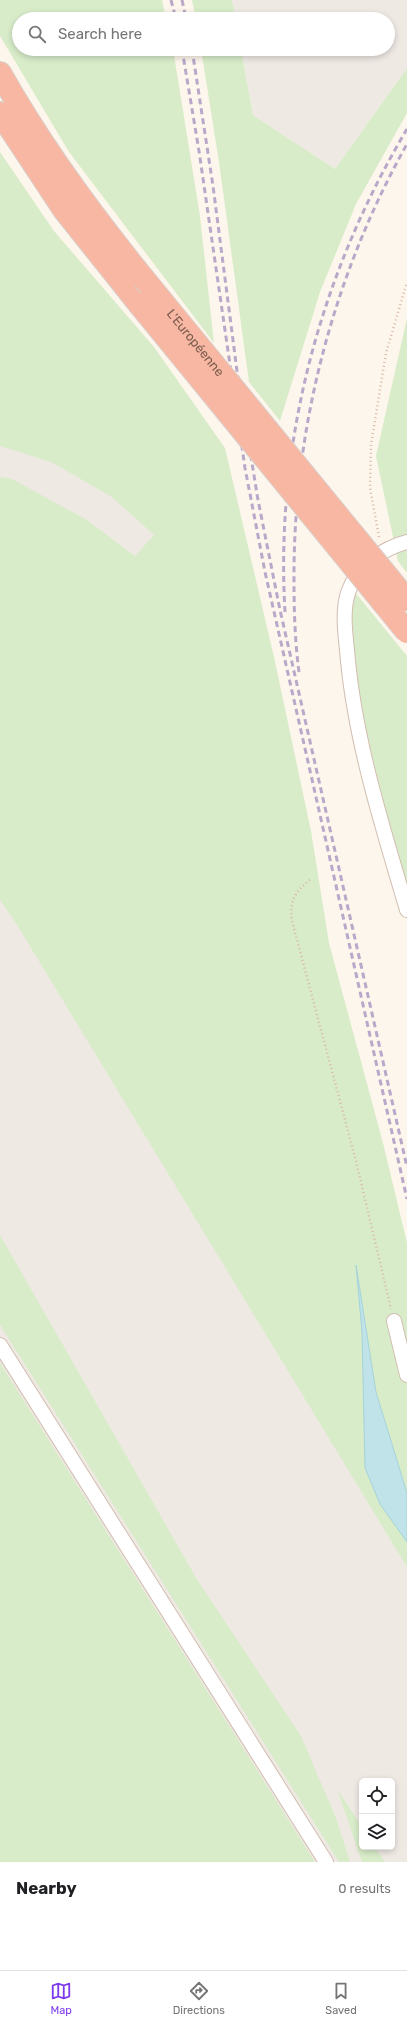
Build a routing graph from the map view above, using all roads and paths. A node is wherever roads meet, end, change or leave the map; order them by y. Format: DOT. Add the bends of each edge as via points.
graph roads {
  1 [pos="0,73"];
  2 [pos="0,113"];
  3 [pos="407,282"];
  4 [pos="407,542"];
  5 [pos="382,551"];
  6 [pos="407,600"];
  7 [pos="407,632"];
  8 [pos="310,880"];
  9 [pos="407,910"];
  10 [pos="394,1321"];
  11 [pos="0,1345"];
  12 [pos="407,1375"];
  13 [pos="326,1862"];
  1 -- 6 [label="highway, L'Européenne, bridge" via="53,158 92,214"];
  2 -- 7 [label="highway, L'Européenne, bridge" via="64,210"];
  3 -- 5 [label="path" via="386,354 371,445 371,493"];
  4 -- 5 [label="street"];
  5 -- 9 [label="street" via="352,583 347,596 345,620 353,701 383,829"];
  8 -- 10 [label="path" via="293,898 292,920 356,1161"];
  10 -- 12 [label="street"];
  11 -- 13 [label="street"];
}
